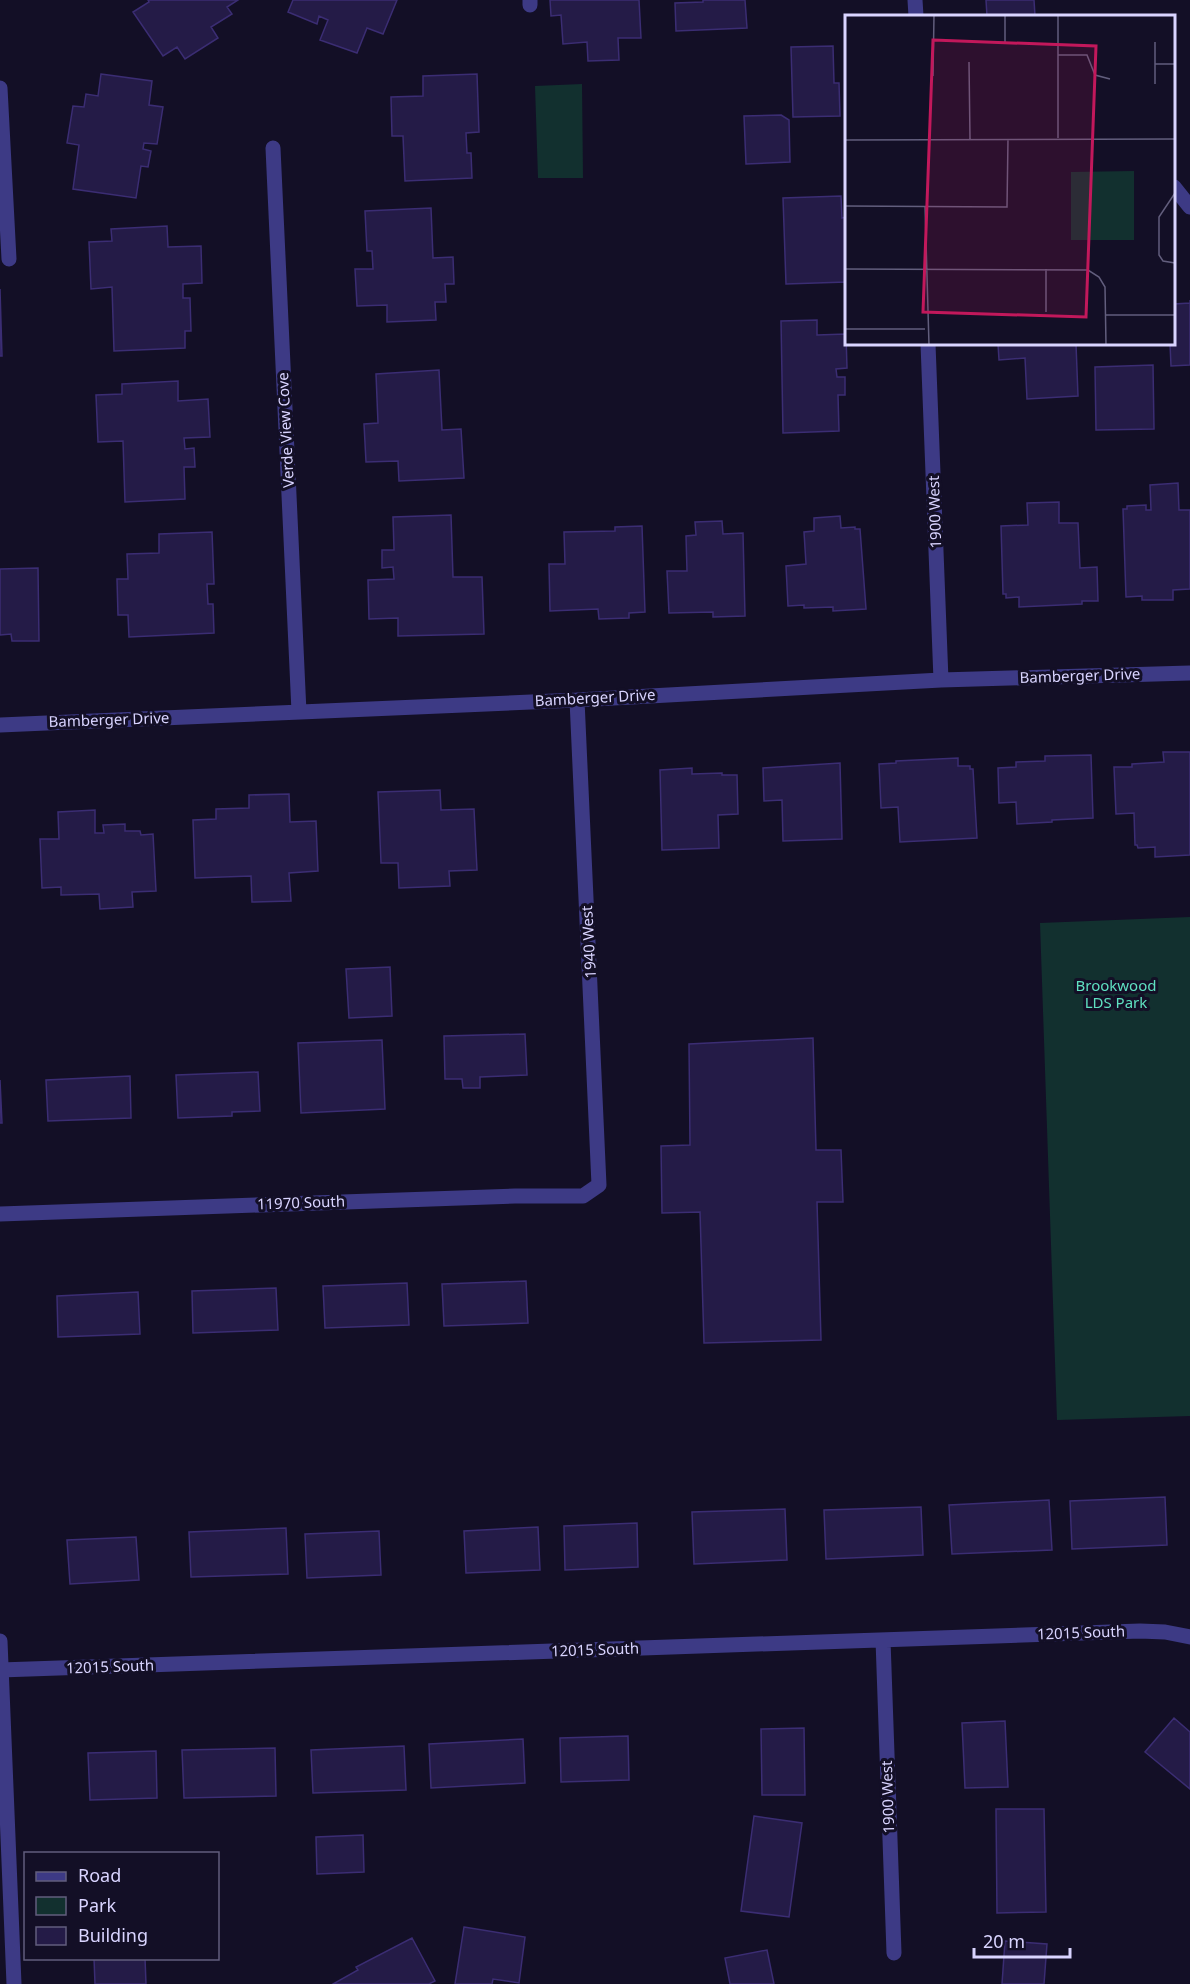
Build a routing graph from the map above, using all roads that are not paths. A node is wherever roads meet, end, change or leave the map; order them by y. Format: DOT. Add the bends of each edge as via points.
graph roads {
  1 [pos="915,0"];
  2 [pos="916,15"];
  3 [pos="0,88"];
  4 [pos="273,148"];
  5 [pos="1175,189"];
  6 [pos="1190,207"];
  7 [pos="9,260"];
  8 [pos="928,345"];
  9 [pos="1190,673"];
  10 [pos="941,680"];
  11 [pos="577,700"];
  12 [pos="299,712"];
  13 [pos="0,725"];
  14 [pos="599,1185"];
  15 [pos="0,1214"];
  16 [pos="1190,1637"];
  17 [pos="883,1640"];
  18 [pos="0,1641"];
  19 [pos="1,1670"];
  20 [pos="894,1953"];
  21 [pos="14,1984"];
  1 -- 2 [label="street"];
  3 -- 7 [label="street"];
  4 -- 12 [label="street, Verde View Cove"];
  5 -- 6 [label="street"];
  8 -- 10 [label="street, 1900 West"];
  9 -- 10 [label="street, Bamberger Drive"];
  10 -- 11 [label="street, Bamberger Drive"];
  11 -- 12 [label="street, Bamberger Drive"];
  11 -- 14 [label="street, 1940 West"];
  12 -- 13 [label="street, Bamberger Drive"];
  14 -- 15 [label="street, 11970 South" via="583,1196"];
  16 -- 17 [label="street, 12015 South" via="1140,1631"];
  17 -- 19 [label="street, 12015 South"];
  17 -- 20 [label="street, 1900 West"];
  18 -- 19 [label="street"];
  19 -- 21 [label="street"];
}
